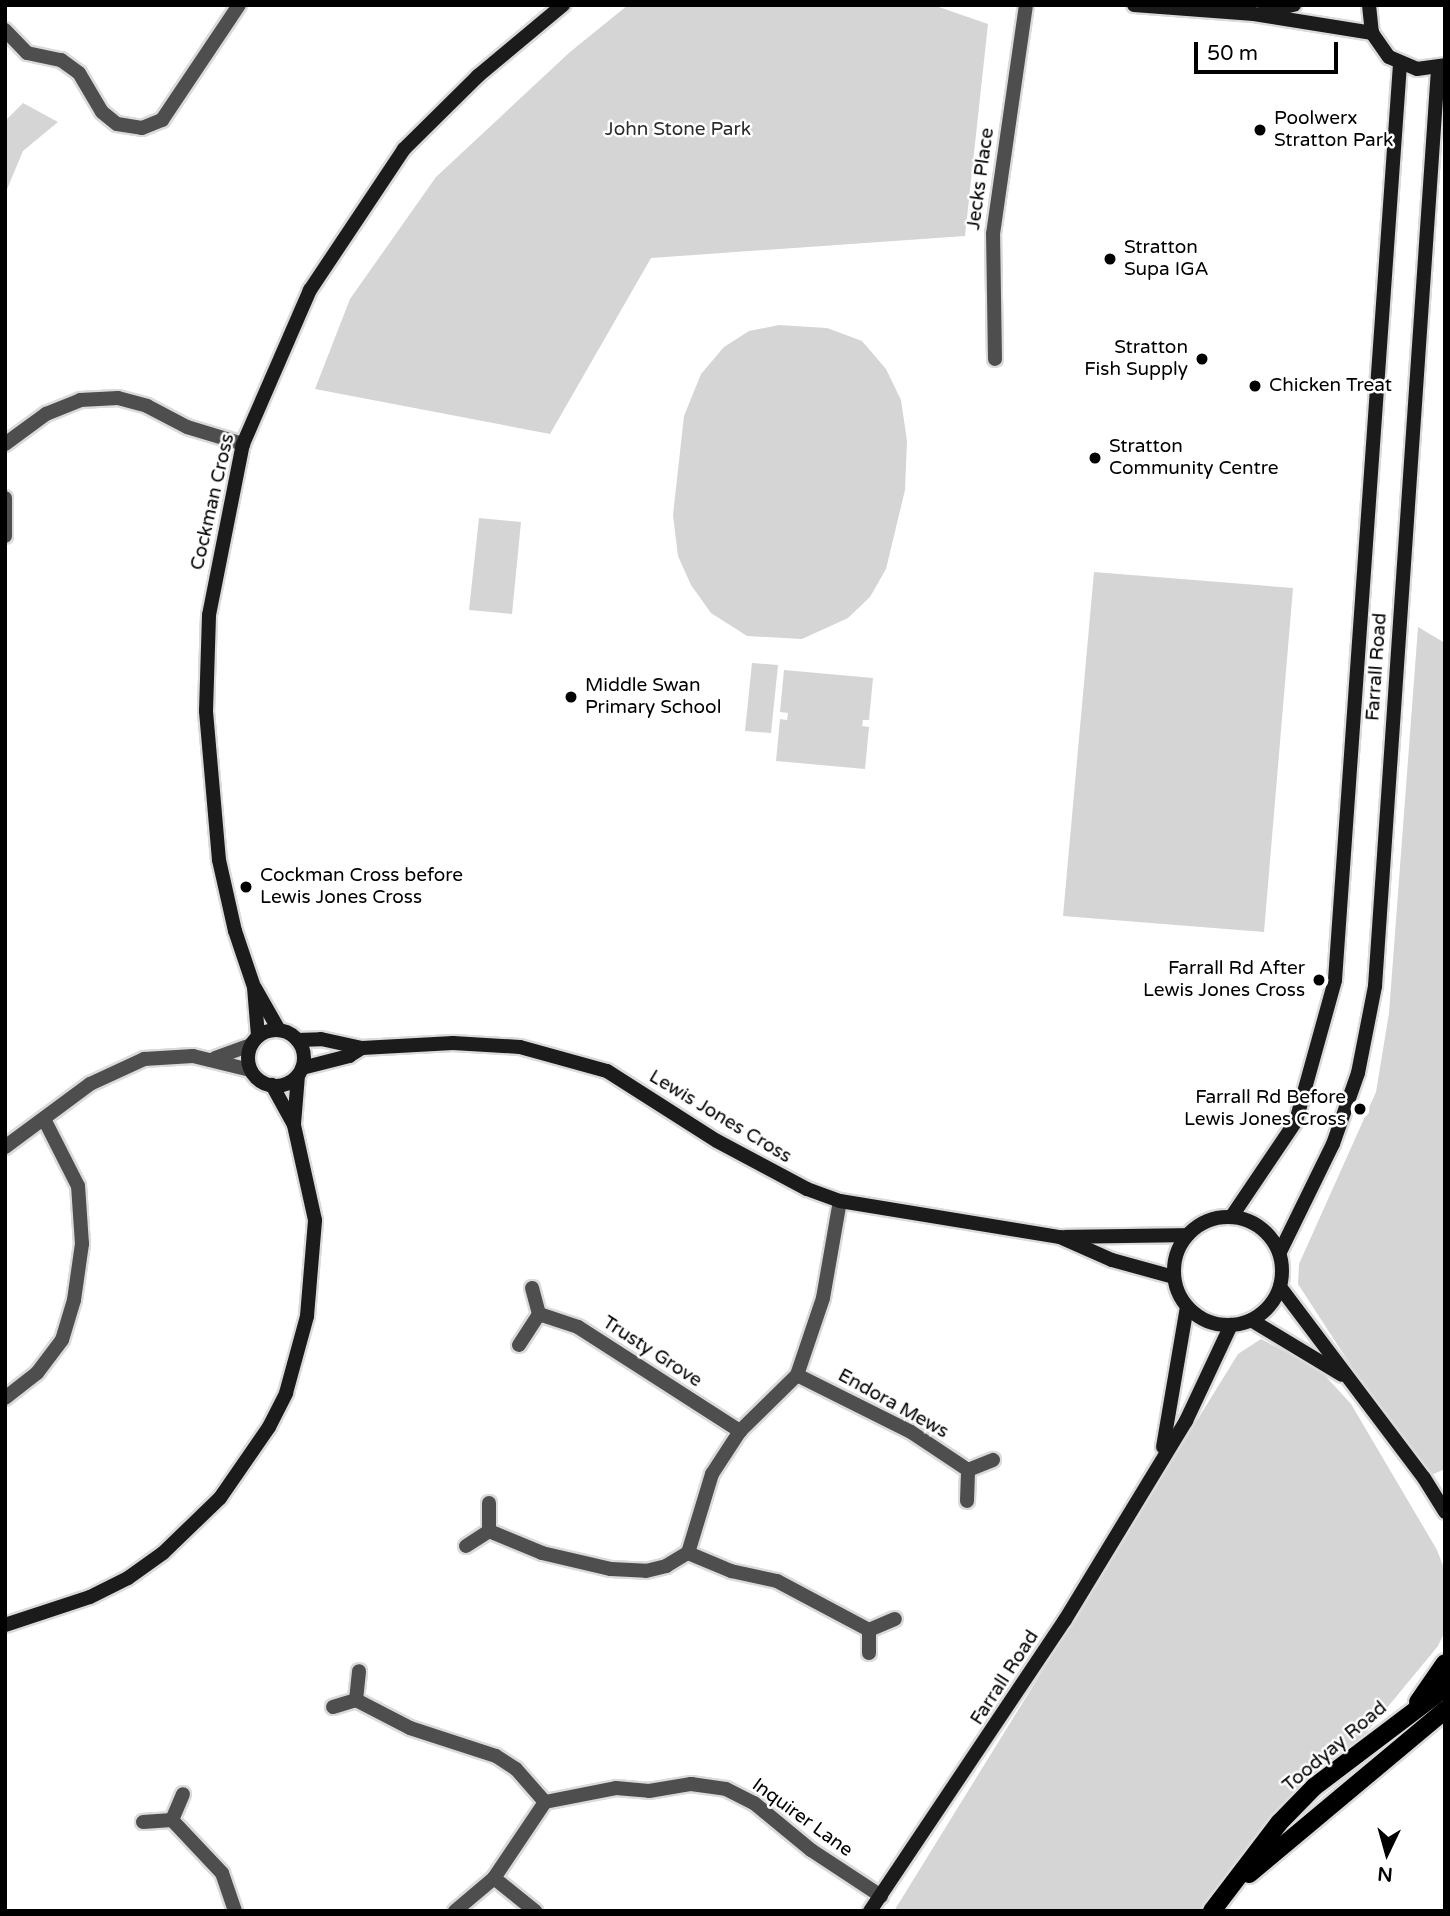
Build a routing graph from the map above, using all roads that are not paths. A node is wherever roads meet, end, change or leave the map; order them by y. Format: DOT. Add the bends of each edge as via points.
graph roads {
  1 [pos="239,5"];
  2 [pos="563,5"];
  3 [pos="1026,5"];
  4 [pos="1134,5"];
  5 [pos="1294,5"];
  6 [pos="1369,5"];
  7 [pos="1254,14"];
  8 [pos="5,30"];
  9 [pos="1372,33"];
  10 [pos="1400,64"];
  11 [pos="1441,66"];
  12 [pos="995,359"];
  13 [pos="5,444"];
  14 [pos="243,444"];
  15 [pos="5,498"];
  16 [pos="5,536"];
  17 [pos="254,987"];
  18 [pos="279,1030"];
  19 [pos="254,1040"];
  20 [pos="297,1040"];
  21 [pos="362,1048"];
  22 [pos="215,1059"];
  23 [pos="250,1070"];
  24 [pos="300,1071"];
  25 [pos="272,1086"];
  26 [pos="45,1121"];
  27 [pos="294,1125"];
  28 [pos="5,1147"];
  29 [pos="840,1201"];
  30 [pos="1232,1216"];
  31 [pos="1187,1235"];
  32 [pos="1060,1237"];
  33 [pos="1280,1252"];
  34 [pos="1174,1277"];
  35 [pos="1280,1287"];
  36 [pos="532,1288"];
  37 [pos="1187,1307"];
  38 [pos="539,1314"];
  39 [pos="1251,1320"];
  40 [pos="1231,1325"];
  41 [pos="519,1345"];
  42 [pos="797,1374"];
  43 [pos="1343,1375"];
  44 [pos="5,1398"];
  45 [pos="740,1432"];
  46 [pos="1160,1459"];
  47 [pos="993,1460"];
  48 [pos="968,1470"];
  49 [pos="967,1501"];
  50 [pos="489,1503"];
  51 [pos="1445,1512"];
  52 [pos="489,1531"];
  53 [pos="466,1546"];
  54 [pos="688,1553"];
  55 [pos="895,1619"];
  56 [pos="5,1625"];
  57 [pos="869,1630"];
  58 [pos="869,1653"];
  59 [pos="1445,1663"];
  60 [pos="359,1671"];
  61 [pos="1445,1688"];
  62 [pos="356,1700"];
  63 [pos="333,1707"];
  64 [pos="1412,1710"];
  65 [pos="1445,1710"];
  66 [pos="183,1794"];
  67 [pos="545,1802"];
  68 [pos="172,1820"];
  69 [pos="143,1822"];
  70 [pos="494,1878"];
  71 [pos="1236,1882"];
  72 [pos="881,1896"];
  73 [pos="235,1911"];
  74 [pos="455,1911"];
  75 [pos="535,1911"];
  76 [pos="870,1911"];
  77 [pos="1212,1911"];
  1 -- 8 [label="street" via="162,120 142,128 117,124 102,112 79,73 61,60 27,53"];
  2 -- 14 [label="main road, Cockman Cross" via="478,76 397,159 310,290"];
  3 -- 12 [label="street, Jecks Place" via="993,234"];
  4 -- 7 [label="main road"];
  5 -- 7 [label="main road"];
  6 -- 9 [label="main road"];
  7 -- 9 [label="main road"];
  9 -- 10 [label="main road" via="1379,46"];
  10 -- 11 [label="main road"];
  10 -- 30 [label="main road, Farrall Road" via="1335,979 1318,1056 1296,1121"];
  11 -- 33 [label="main road, Farrall Road" via="1375,986 1358,1073 1342,1120"];
  13 -- 14 [label="street" via="46,414 69,405 118,398"];
  14 -- 17 [label="main road, Cockman Cross" via="209,615 206,711 219,860"];
  15 -- 16 [label="street"];
  17 -- 18 [label="main road, Cockman Cross"];
  17 -- 19 [label="main road, Cockman Cross"];
  18 -- 19 [label="main road"];
  18 -- 20 [label="main road"];
  19 -- 22 [label="street"];
  19 -- 23 [label="main road"];
  20 -- 21 [label="main road, Lewis Jones Cross" via="321,1039"];
  20 -- 24 [label="main road" via="303,1053"];
  21 -- 24 [label="main road, Lewis Jones Cross"];
  21 -- 29 [label="main road, Lewis Jones Cross" via="453,1043 520,1047 607,1071 717,1141 807,1189"];
  22 -- 23 [label="street"];
  22 -- 26 [label="street" via="169,1055 117,1068"];
  23 -- 25 [label="main road"];
  24 -- 25 [label="main road" via="286,1084"];
  24 -- 27 [label="main road"];
  25 -- 27 [label="main road"];
  26 -- 28 [label="street"];
  26 -- 44 [label="street" via="78,1186 82,1244 74,1300 62,1340 37,1373"];
  27 -- 56 [label="main road" via="312,1189 314,1252 299,1353 269,1427 220,1498 154,1559 90,1597"];
  29 -- 32 [label="main road, Lewis Jones Cross"];
  29 -- 42 [label="street" via="823,1298"];
  30 -- 31 [label="main road" via="1200,1224"];
  30 -- 33 [label="main road" via="1252,1221 1269,1234"];
  31 -- 32 [label="main road, Lewis Jones Cross"];
  31 -- 34 [label="main road" via="1179,1247"];
  32 -- 34 [label="main road, Lewis Jones Cross" via="1112,1260"];
  33 -- 35 [label="main road"];
  34 -- 37 [label="main road"];
  35 -- 39 [label="main road" via="1274,1301"];
  35 -- 43 [label="main road"];
  36 -- 38 [label="street"];
  37 -- 40 [label="main road" via="1200,1317"];
  37 -- 46 [label="main road, Farrall Road" via="1173,1408"];
  38 -- 41 [label="street"];
  38 -- 45 [label="street, Trusty Grove" via="578,1327"];
  39 -- 40 [label="main road"];
  39 -- 43 [label="main road"];
  40 -- 46 [label="main road, Farrall Road" via="1186,1421"];
  42 -- 45 [label="street"];
  42 -- 48 [label="street, Endora Mews" via="911,1432"];
  43 -- 51 [label="main road"];
  45 -- 54 [label="street" via="712,1474 696,1514"];
  46 -- 72 [label="main road, Farrall Road" via="1065,1620"];
  47 -- 48 [label="street"];
  48 -- 49 [label="street"];
  50 -- 52 [label="street"];
  52 -- 53 [label="street"];
  52 -- 54 [label="street" via="542,1553 611,1569 646,1571"];
  54 -- 57 [label="street" via="731,1571 777,1581"];
  55 -- 57 [label="street"];
  57 -- 58 [label="street"];
  59 -- 64 [label="main road"];
  60 -- 62 [label="street"];
  61 -- 64 [label="main road, Toodyay Road"];
  62 -- 63 [label="street"];
  62 -- 67 [label="street" via="411,1728 496,1756 516,1769"];
  64 -- 71 [label="main road, Toodyay Road" via="1314,1787 1279,1823"];
  65 -- 71 [label="main road, Toodyay Road"];
  66 -- 68 [label="street"];
  67 -- 70 [label="street"];
  67 -- 72 [label="street, Inquirer Lane" via="617,1788 649,1791 691,1784 726,1789 754,1803 811,1850"];
  68 -- 69 [label="street"];
  68 -- 73 [label="street" via="222,1873"];
  70 -- 74 [label="street"];
  70 -- 75 [label="street"];
  71 -- 77 [label="main road, Toodyay Road"];
  72 -- 76 [label="main road, Farrall Road"];
}
